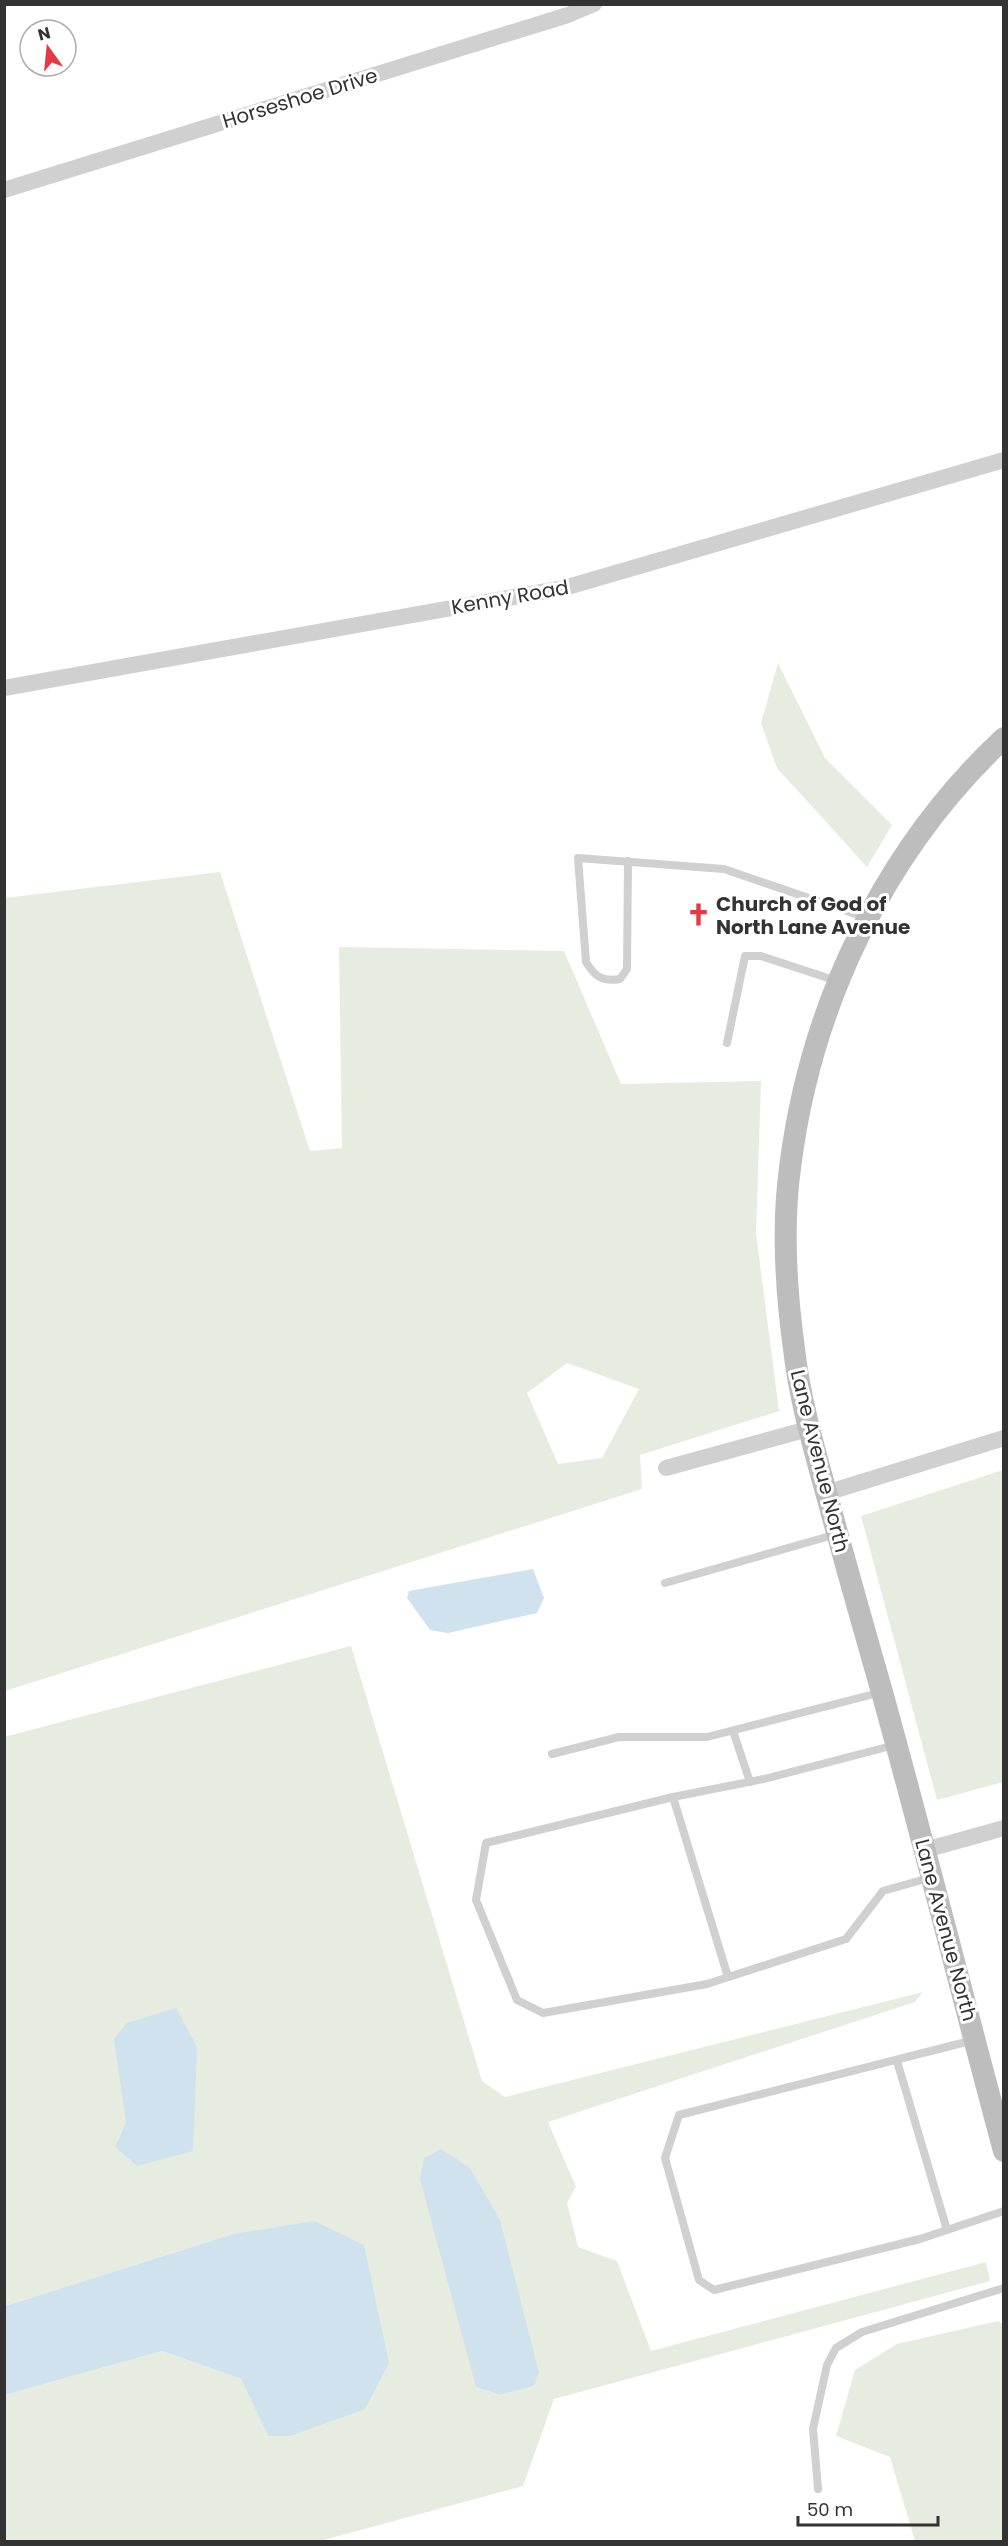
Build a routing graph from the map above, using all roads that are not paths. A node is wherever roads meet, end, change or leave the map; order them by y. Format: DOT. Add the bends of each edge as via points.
graph roads {
  1 [pos="594,4"];
  2 [pos="4,190"];
  3 [pos="1004,460"];
  4 [pos="4,688"];
  5 [pos="1004,738"];
  6 [pos="628,861"];
  7 [pos="867,918"];
  8 [pos="838,981"];
  9 [pos="727,1043"];
  10 [pos="808,1429"];
  11 [pos="1004,1438"];
  12 [pos="666,1468"];
  13 [pos="826,1493"];
  14 [pos="837,1534"];
  15 [pos="665,1583"];
  16 [pos="882,1692"];
  17 [pos="733,1731"];
  18 [pos="896,1744"];
  19 [pos="552,1754"];
  20 [pos="750,1782"];
  21 [pos="673,1797"];
  22 [pos="1004,1828"];
  23 [pos="925,1850"];
  24 [pos="933,1877"];
  25 [pos="728,1977"];
  26 [pos="975,2040"];
  27 [pos="897,2061"];
  28 [pos="1004,2151"];
  29 [pos="1004,2211"];
  30 [pos="946,2230"];
  31 [pos="1004,2288"];
  32 [pos="818,2489"];
  1 -- 2 [label="street, Horseshoe Drive"];
  3 -- 4 [label="street, Kenny Road" via="564,588"];
  5 -- 7 [label="main road, Lane Avenue North" via="945,799 902,859"];
  6 -- 6 [label="lane" via="578,858 586,962 594,975 609,981 620,979 627,969"];
  6 -- 7 [label="lane" via="724,869"];
  7 -- 8 [label="main road, Lane Avenue North"];
  8 -- 9 [label="lane" via="761,956 745,956"];
  8 -- 10 [label="main road, Lane Avenue North" via="809,1070 789,1171 788,1270 794,1349"];
  10 -- 12 [label="street"];
  10 -- 13 [label="main road, Lane Avenue North"];
  11 -- 13 [label="street"];
  13 -- 14 [label="main road, Lane Avenue North"];
  14 -- 15 [label="lane"];
  14 -- 16 [label="main road, Lane Avenue North"];
  16 -- 17 [label="lane"];
  16 -- 18 [label="main road, Lane Avenue North"];
  17 -- 19 [label="lane" via="707,1737 619,1737"];
  17 -- 20 [label="lane"];
  18 -- 20 [label="lane"];
  18 -- 23 [label="main road, Lane Avenue North"];
  20 -- 21 [label="lane"];
  21 -- 25 [label="lane"];
  21 -- 25 [label="lane" via="486,1844 476,1900 517,2000 543,2013"];
  22 -- 23 [label="street"];
  23 -- 24 [label="main road, Lane Avenue North"];
  24 -- 25 [label="lane" via="883,1891 846,1939"];
  24 -- 26 [label="main road, Lane Avenue North"];
  26 -- 27 [label="lane"];
  26 -- 28 [label="main road, Lane Avenue North"];
  27 -- 30 [label="lane"];
  27 -- 30 [label="lane" via="679,2115 665,2158 699,2280 714,2290"];
  29 -- 30 [label="lane"];
  31 -- 32 [label="lane" via="862,2332 836,2348 827,2365 813,2429"];
}
